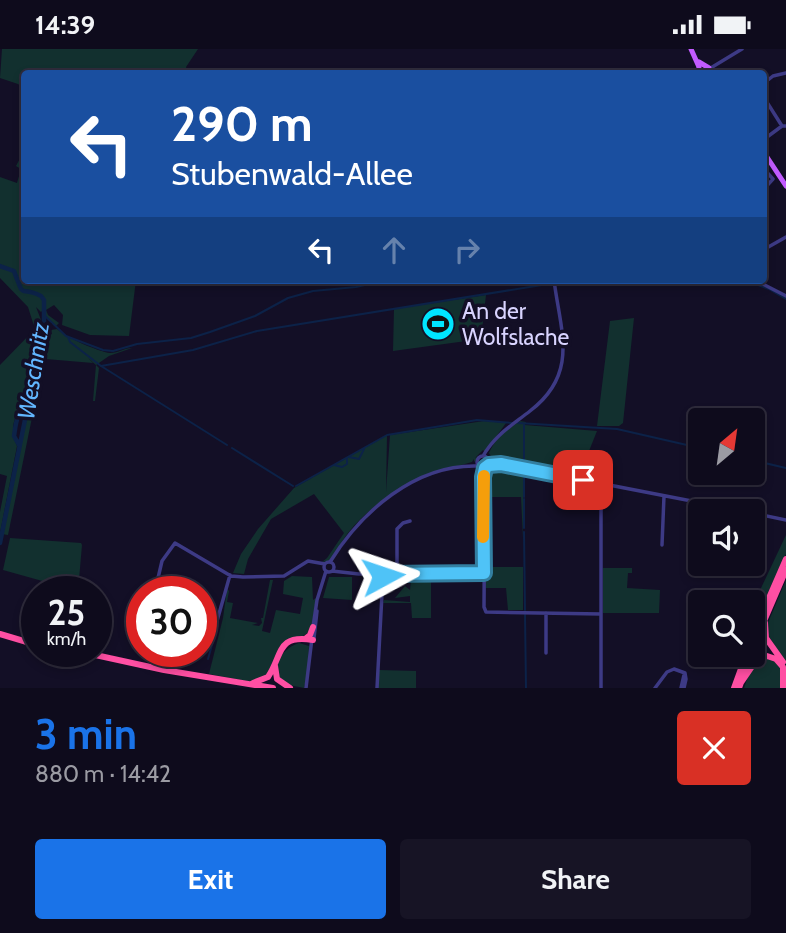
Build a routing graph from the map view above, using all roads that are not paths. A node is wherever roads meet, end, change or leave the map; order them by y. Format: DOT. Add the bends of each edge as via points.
graph roads {
  1 [pos="691,49"];
  2 [pos="742,49"];
  3 [pos="702,70"];
  4 [pos="786,73"];
  5 [pos="767,81"];
  6 [pos="767,102"];
  7 [pos="784,126"];
  8 [pos="767,136"];
  9 [pos="767,156"];
  10 [pos="767,172"];
  11 [pos="767,186"];
  12 [pos="786,186"];
  13 [pos="786,237"];
  14 [pos="767,248"];
  15 [pos="555,284"];
  16 [pos="763,284"];
  17 [pos="786,296"];
  18 [pos="483,463"];
  19 [pos="601,483"];
  20 [pos="664,496"];
  21 [pos="688,501"];
  22 [pos="765,516"];
  23 [pos="786,520"];
  24 [pos="410,521"];
  25 [pos="662,545"];
  26 [pos="786,559"];
  27 [pos="329,567"];
  28 [pos="786,570"];
  29 [pos="484,573"];
  30 [pos="383,574"];
  31 [pos="397,574"];
  32 [pos="158,576"];
  33 [pos="231,576"];
  34 [pos="765,607"];
  35 [pos="546,613"];
  36 [pos="601,614"];
  37 [pos="766,614"];
  38 [pos="217,621"];
  39 [pos="313,627"];
  40 [pos="0,632"];
  41 [pos="21,638"];
  42 [pos="305,639"];
  43 [pos="313,642"];
  44 [pos="545,653"];
  45 [pos="112,659"];
  46 [pos="112,662"];
  47 [pos="744,667"];
  48 [pos="239,686"];
  49 [pos="738,686"];
  50 [pos="307,687"];
  51 [pos="273,688"];
  52 [pos="290,688"];
  53 [pos="377,688"];
  54 [pos="601,688"];
  55 [pos="655,688"];
  56 [pos="682,688"];
  57 [pos="784,688"];
  1 -- 3 [label="main road"];
  2 -- 3 [label="street"];
  4 -- 5 [label="street"];
  6 -- 7 [label="street"];
  7 -- 8 [label="street"];
  9 -- 12 [label="main road"];
  10 -- 11 [label="street" via="773,179"];
  13 -- 14 [label="street"];
  15 -- 18 [label="street" via="564,337 559,371 541,402 491,444"];
  16 -- 17 [label="street"];
  18 -- 19 [label="street"];
  18 -- 27 [label="street" via="425,477 388,497 361,521"];
  18 -- 29 [label="street"];
  19 -- 20 [label="street"];
  19 -- 36 [label="street"];
  20 -- 21 [label="street"];
  20 -- 25 [label="street"];
  22 -- 23 [label="street"];
  24 -- 31 [label="street" via="397,529"];
  26 -- 34 [label="highway"];
  27 -- 30 [label="street" via="344,574"];
  27 -- 33 [label="street" via="305,562 286,576"];
  27 -- 39 [label="street"];
  27 -- 43 [label="street"];
  28 -- 37 [label="highway"];
  29 -- 31 [label="street"];
  29 -- 35 [label="street" via="486,612"];
  30 -- 31 [label="street"];
  30 -- 53 [label="street"];
  32 -- 33 [label="street" via="175,543"];
  33 -- 38 [label="street"];
  35 -- 36 [label="street"];
  35 -- 44 [label="street"];
  36 -- 54 [label="street"];
  37 -- 57 [label="highway" via="765,634 783,661"];
  39 -- 42 [label="highway"];
  39 -- 43 [label="street"];
  40 -- 41 [label="highway"];
  42 -- 43 [label="highway"];
  42 -- 48 [label="highway" via="283,645 263,680"];
  43 -- 50 [label="street"];
  43 -- 52 [label="highway" via="294,642 281,651 275,674"];
  45 -- 48 [label="highway"];
  46 -- 48 [label="highway"];
  47 -- 49 [label="highway"];
  48 -- 51 [label="highway"];
  49 -- 57 [label="highway" via="755,661 767,656 783,667"];
  55 -- 56 [label="street" via="669,670 685,673"];
}
